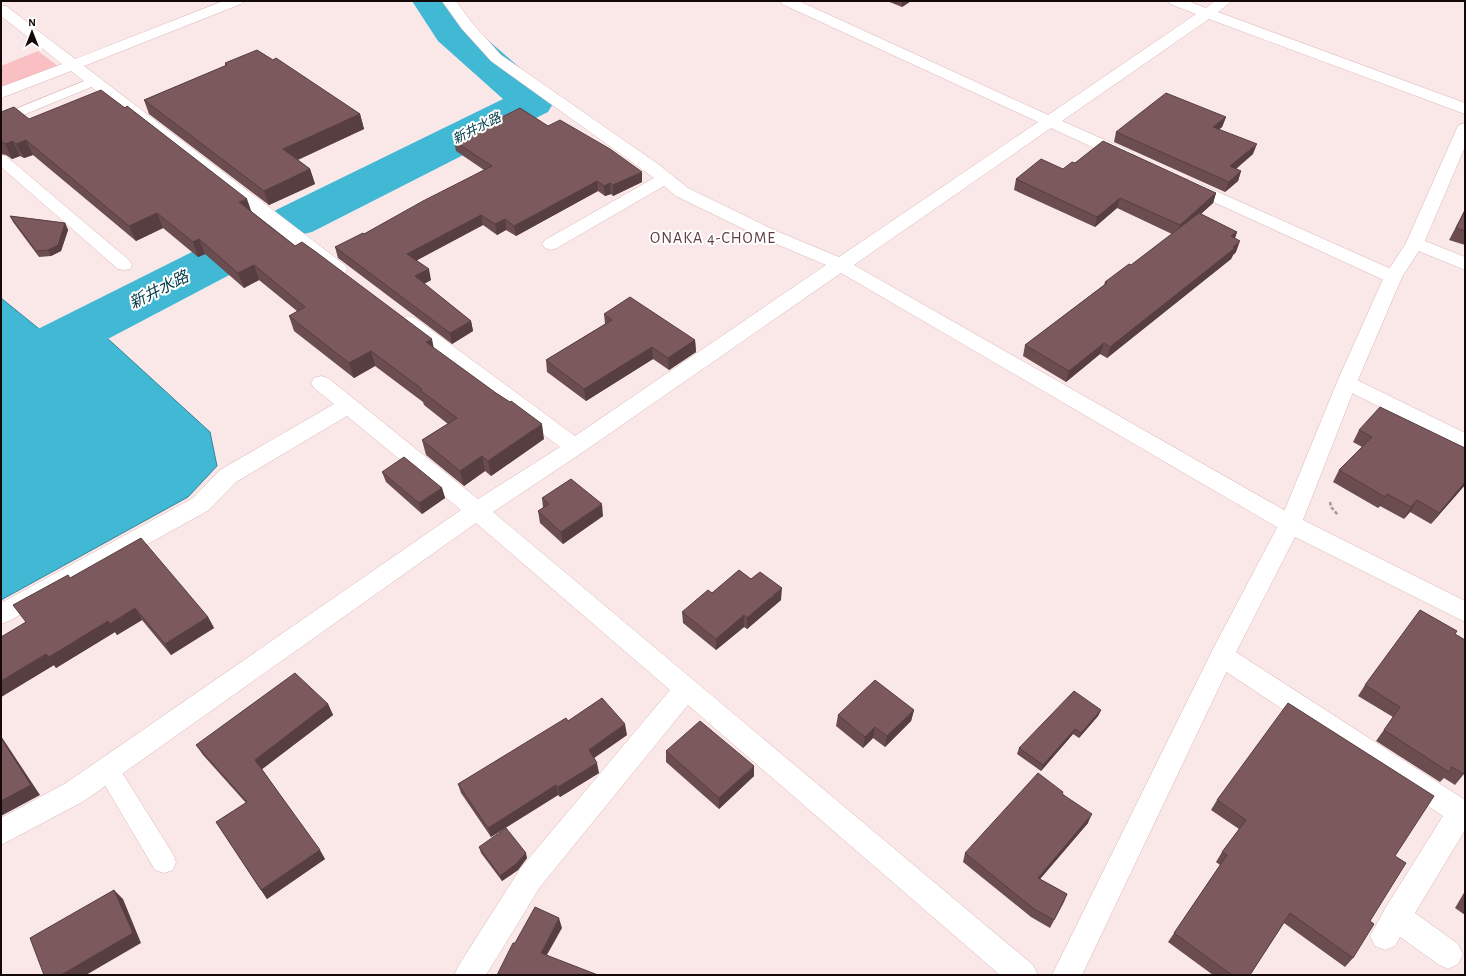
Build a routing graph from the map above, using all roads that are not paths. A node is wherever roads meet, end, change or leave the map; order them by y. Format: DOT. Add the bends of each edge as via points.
graph roads {
  1 [pos="236,1"];
  2 [pos="449,1"];
  3 [pos="787,1"];
  4 [pos="1175,1"];
  5 [pos="1225,1"];
  6 [pos="1,10"];
  7 [pos="1207,14"];
  8 [pos="74,65"];
  9 [pos="94,81"];
  10 [pos="1,93"];
  11 [pos="1465,109"];
  12 [pos="1,120"];
  13 [pos="1049,121"];
  14 [pos="1465,128"];
  15 [pos="1142,163"];
  16 [pos="4,166"];
  17 [pos="665,179"];
  18 [pos="1178,179"];
  19 [pos="1415,243"];
  20 [pos="551,244"];
  21 [pos="839,264"];
  22 [pos="1465,264"];
  23 [pos="124,265"];
  24 [pos="1393,277"];
  25 [pos="351,279"];
  26 [pos="395,313"];
  27 [pos="1347,382"];
  28 [pos="322,383"];
  29 [pos="349,406"];
  30 [pos="1465,442"];
  31 [pos="575,447"];
  32 [pos="477,512"];
  33 [pos="1290,524"];
  34 [pos="1465,612"];
  35 [pos="1,614"];
  36 [pos="1222,656"];
  37 [pos="686,689"];
  38 [pos="108,770"];
  39 [pos="1463,814"];
  40 [pos="1,832"];
  41 [pos="164,862"];
  42 [pos="1448,954"];
  43 [pos="469,975"];
  44 [pos="1023,975"];
  45 [pos="1067,975"];
  1 -- 8 [label="street"];
  2 -- 17 [label="street" via="467,26 496,58"];
  3 -- 13 [label="street"];
  4 -- 7 [label="street"];
  5 -- 7 [label="street"];
  6 -- 8 [label="street"];
  7 -- 11 [label="street"];
  7 -- 13 [label="street"];
  8 -- 9 [label="street"];
  8 -- 10 [label="street"];
  9 -- 12 [label="lane"];
  9 -- 25 [label="street"];
  13 -- 15 [label="street"];
  13 -- 21 [label="street"];
  14 -- 19 [label="street"];
  16 -- 23 [label="lane"];
  17 -- 20 [label="street"];
  17 -- 21 [label="street" via="682,192 768,234"];
  18 -- 24 [label="street"];
  19 -- 22 [label="street"];
  19 -- 24 [label="street"];
  21 -- 31 [label="street"];
  21 -- 33 [label="street"];
  24 -- 27 [label="street"];
  26 -- 31 [label="street"];
  27 -- 30 [label="street"];
  27 -- 33 [label="street"];
  28 -- 29 [label="street"];
  29 -- 32 [label="street"];
  29 -- 35 [label="street" via="228,476 201,504"];
  31 -- 32 [label="street"];
  32 -- 37 [label="street"];
  32 -- 38 [label="street"];
  33 -- 34 [label="street"];
  33 -- 36 [label="street"];
  36 -- 39 [label="street"];
  36 -- 45 [label="street"];
  37 -- 43 [label="street" via="530,878"];
  37 -- 44 [label="street"];
  38 -- 40 [label="street" via="75,792"];
  38 -- 41 [label="lane"];
  39 -- 42 [label="street" via="1391,926"];
}
